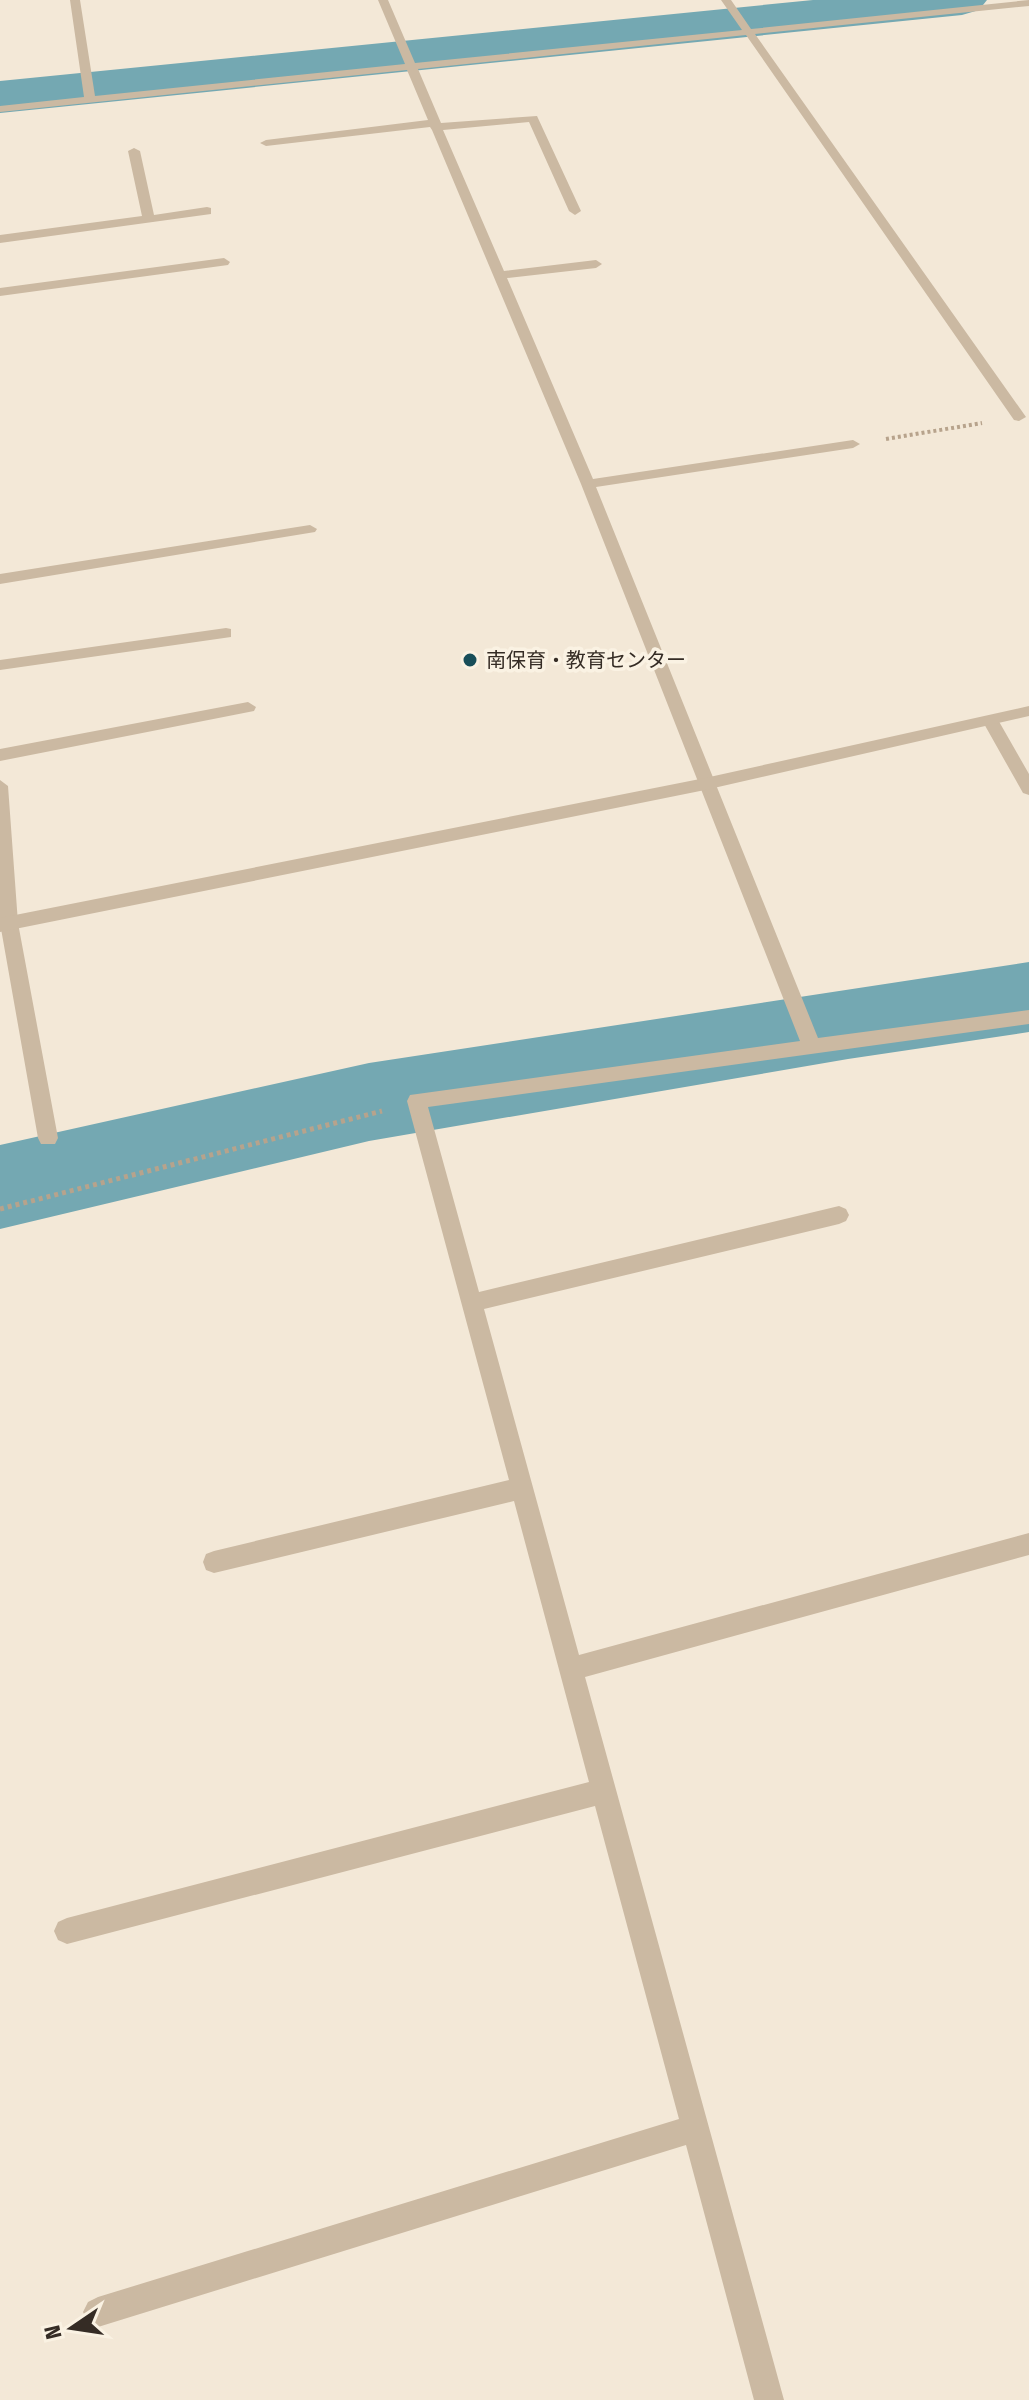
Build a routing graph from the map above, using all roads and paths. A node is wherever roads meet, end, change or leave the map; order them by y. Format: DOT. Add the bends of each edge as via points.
graph roads {
  1 [pos="75,0"];
  2 [pos="383,0"];
  3 [pos="726,0"];
  4 [pos="1029,3"];
  5 [pos="749,31"];
  6 [pos="410,69"];
  7 [pos="90,99"];
  8 [pos="0,109"];
  9 [pos="434,125"];
  10 [pos="266,143"];
  11 [pos="134,151"];
  12 [pos="207,211"];
  13 [pos="575,211"];
  14 [pos="149,219"];
  15 [pos="0,239"];
  16 [pos="224,262"];
  17 [pos="596,264"];
  18 [pos="499,275"];
  19 [pos="0,292"];
  20 [pos="1019,417"];
  21 [pos="853,444"];
  22 [pos="588,484"];
  23 [pos="310,529"];
  24 [pos="0,579"];
  25 [pos="226,633"];
  26 [pos="0,665"];
  27 [pos="248,707"];
  28 [pos="1029,711"];
  29 [pos="991,722"];
  30 [pos="0,755"];
  31 [pos="705,784"];
  32 [pos="0,786"];
  33 [pos="1029,789"];
  34 [pos="5,924"];
  35 [pos="1029,1017"];
  36 [pos="812,1047"];
  37 [pos="417,1101"];
  38 [pos="48,1138"];
  39 [pos="0,1209"];
  40 [pos="839,1215"];
  41 [pos="471,1303"];
  42 [pos="522,1488"];
  43 [pos="1029,1544"];
  44 [pos="214,1562"];
  45 [pos="571,1669"];
  46 [pos="604,1791"];
  47 [pos="67,1931"];
  48 [pos="695,2128"];
  49 [pos="98,2312"];
  50 [pos="769,2400"];
  1 -- 7 [label="street"];
  2 -- 6 [label="street"];
  3 -- 5 [label="street"];
  4 -- 5 [label="street"];
  5 -- 6 [label="street"];
  5 -- 20 [label="street"];
  6 -- 7 [label="street"];
  6 -- 9 [label="street"];
  7 -- 8 [label="street"];
  9 -- 10 [label="street"];
  9 -- 13 [label="street" via="533,118"];
  9 -- 18 [label="street"];
  11 -- 14 [label="street"];
  12 -- 14 [label="street"];
  14 -- 15 [label="street"];
  16 -- 19 [label="street"];
  17 -- 18 [label="street"];
  18 -- 22 [label="street"];
  20 -- 21 [label="path"];
  21 -- 22 [label="street"];
  22 -- 31 [label="street"];
  23 -- 24 [label="street"];
  25 -- 26 [label="street"];
  27 -- 30 [label="street"];
  28 -- 29 [label="street"];
  29 -- 31 [label="street"];
  29 -- 33 [label="street"];
  31 -- 34 [label="street"];
  31 -- 36 [label="street"];
  32 -- 34 [label="street"];
  34 -- 38 [label="street"];
  35 -- 36 [label="street"];
  36 -- 37 [label="street"];
  37 -- 39 [label="path"];
  37 -- 41 [label="street"];
  40 -- 41 [label="street"];
  41 -- 42 [label="street"];
  42 -- 44 [label="street"];
  42 -- 45 [label="street"];
  43 -- 45 [label="street"];
  45 -- 46 [label="street"];
  46 -- 47 [label="street"];
  46 -- 48 [label="street"];
  48 -- 49 [label="street"];
  48 -- 50 [label="street"];
}
